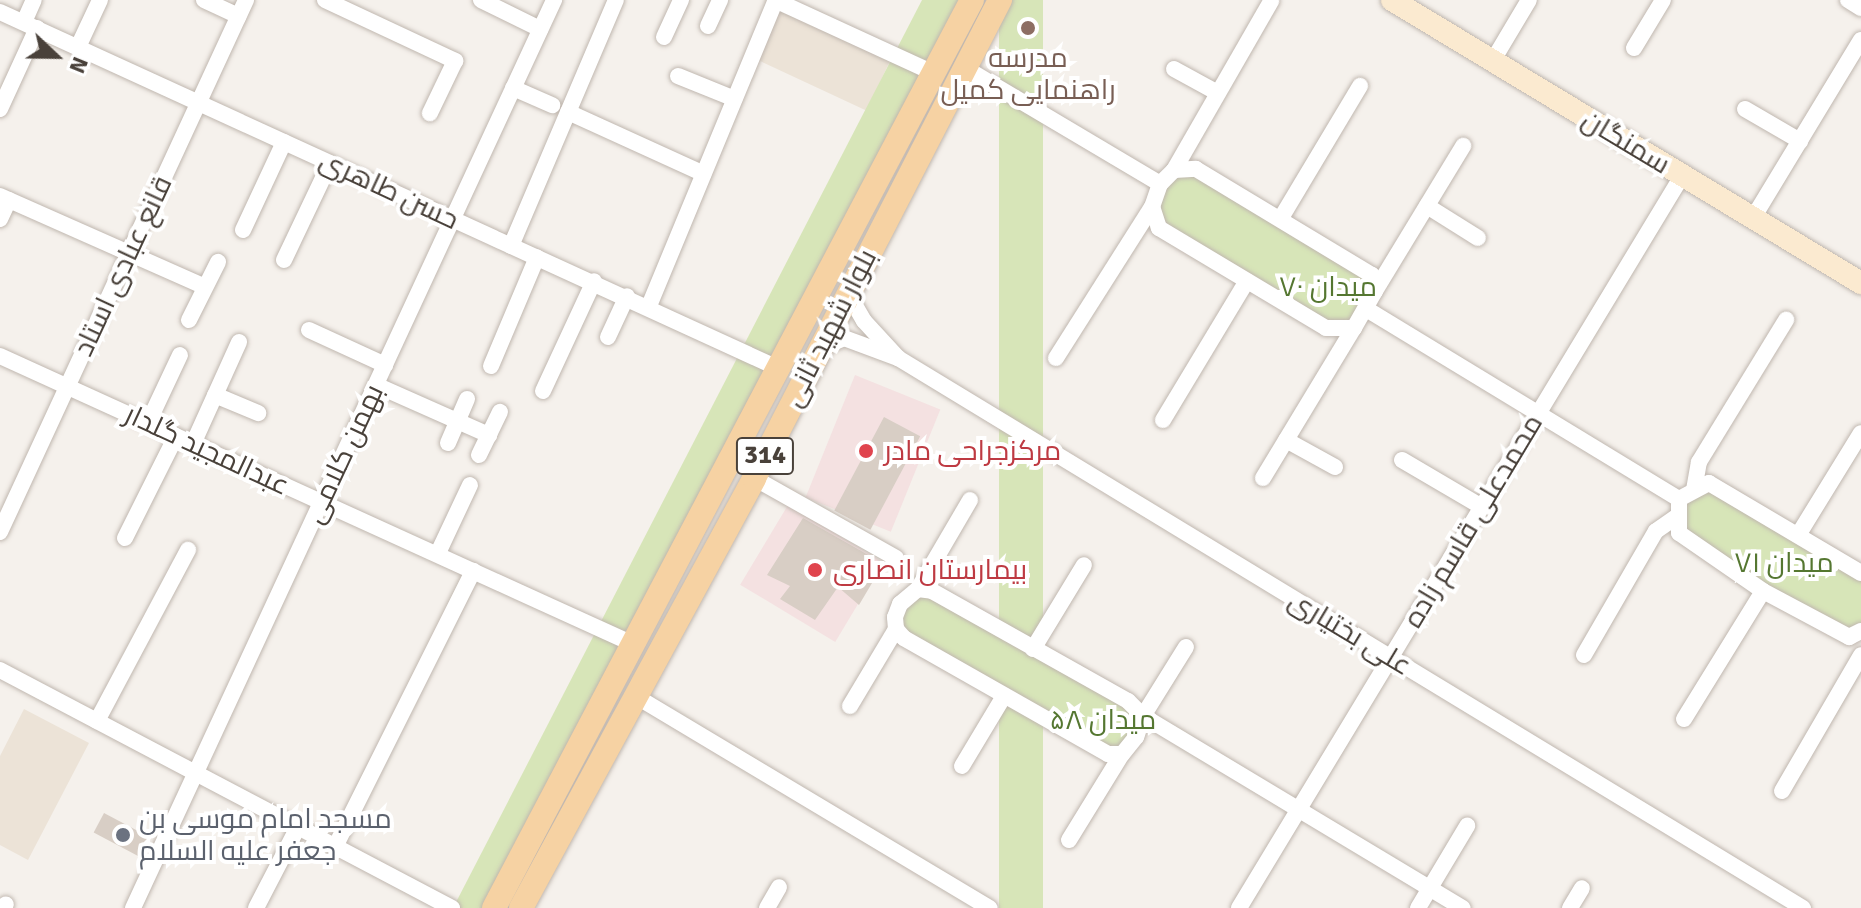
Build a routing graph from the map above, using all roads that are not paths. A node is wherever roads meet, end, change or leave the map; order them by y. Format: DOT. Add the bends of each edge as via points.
graph roads {
  1 [pos="34,0"];
  2 [pos="100,0"];
  3 [pos="204,0"];
  4 [pos="246,0"];
  5 [pos="325,0"];
  6 [pos="481,0"];
  7 [pos="554,0"];
  8 [pos="616,0"];
  9 [pos="681,0"];
  10 [pos="720,0"];
  11 [pos="775,0"];
  12 [pos="972,0"];
  13 [pos="1000,0"];
  14 [pos="1392,0"];
  15 [pos="1529,0"];
  16 [pos="1663,0"];
  17 [pos="1848,0"];
  18 [pos="1271,1"];
  19 [pos="802,5"];
  20 [pos="1861,8"];
  21 [pos="0,12"];
  22 [pos="239,16"];
  23 [pos="30,25"];
  24 [pos="708,26"];
  25 [pos="540,29"];
  26 [pos="664,37"];
  27 [pos="1861,40"];
  28 [pos="78,47"];
  29 [pos="1634,48"];
  30 [pos="1492,62"];
  31 [pos="965,68"];
  32 [pos="1174,69"];
  33 [pos="934,73"];
  34 [pos="678,76"];
  35 [pos="1360,86"];
  36 [pos="513,88"];
  37 [pos="1218,93"];
  38 [pos="735,99"];
  39 [pos="199,103"];
  40 [pos="0,109"];
  41 [pos="560,109"];
  42 [pos="1745,109"];
  43 [pos="430,113"];
  44 [pos="1800,141"];
  45 [pos="284,142"];
  46 [pos="1463,146"];
  47 [pos="330,163"];
  48 [pos="1174,170"];
  49 [pos="704,174"];
  50 [pos="1682,176"];
  51 [pos="1160,184"];
  52 [pos="4,198"];
  53 [pos="1427,206"];
  54 [pos="1152,207"];
  55 [pos="1281,218"];
  56 [pos="1753,218"];
  57 [pos="0,219"];
  58 [pos="452,219"];
  59 [pos="243,230"];
  60 [pos="1478,238"];
  61 [pos="511,246"];
  62 [pos="128,255"];
  63 [pos="537,257"];
  64 [pos="284,260"];
  65 [pos="218,262"];
  66 [pos="594,281"];
  67 [pos="1247,281"];
  68 [pos="1861,283"];
  69 [pos="205,287"];
  70 [pos="1375,291"];
  71 [pos="848,293"];
  72 [pos="627,296"];
  73 [pos="649,306"];
  74 [pos="1368,310"];
  75 [pos="189,320"];
  76 [pos="1786,320"];
  77 [pos="1354,328"];
  78 [pos="309,330"];
  79 [pos="608,337"];
  80 [pos="239,342"];
  81 [pos="820,349"];
  82 [pos="180,355"];
  83 [pos="0,356"];
  84 [pos="898,358"];
  85 [pos="1056,358"];
  86 [pos="385,365"];
  87 [pos="491,366"];
  88 [pos="778,368"];
  89 [pos="803,381"];
  90 [pos="376,385"];
  91 [pos="67,387"];
  92 [pos="543,391"];
  93 [pos="215,395"];
  94 [pos="467,399"];
  95 [pos="500,412"];
  96 [pos="258,413"];
  97 [pos="1538,414"];
  98 [pos="1163,420"];
  99 [pos="458,421"];
  100 [pos="148,423"];
  101 [pos="1861,433"];
  102 [pos="489,435"];
  103 [pos="176,436"];
  104 [pos="1286,440"];
  105 [pos="448,443"];
  106 [pos="193,444"];
  107 [pos="479,455"];
  108 [pos="1402,460"];
  109 [pos="1335,467"];
  110 [pos="754,478"];
  111 [pos="1263,478"];
  112 [pos="470,485"];
  113 [pos="970,500"];
  114 [pos="1684,501"];
  115 [pos="322,502"];
  116 [pos="1482,507"];
  117 [pos="0,532"];
  118 [pos="1800,532"];
  119 [pos="125,538"];
  120 [pos="188,550"];
  121 [pos="438,553"];
  122 [pos="896,558"];
  123 [pos="1084,565"];
  124 [pos="473,571"];
  125 [pos="1861,573"];
  126 [pos="918,589"];
  127 [pos="1763,591"];
  128 [pos="896,629"];
  129 [pos="1861,631"];
  130 [pos="633,644"];
  131 [pos="1186,647"];
  132 [pos="1033,649"];
  133 [pos="1584,655"];
  134 [pos="1861,655"];
  135 [pos="1391,657"];
  136 [pos="0,670"];
  137 [pos="1004,696"];
  138 [pos="637,697"];
  139 [pos="850,706"];
  140 [pos="1143,716"];
  141 [pos="1684,719"];
  142 [pos="97,721"];
  143 [pos="1122,754"];
  144 [pos="962,766"];
  145 [pos="196,773"];
  146 [pos="1782,791"];
  147 [pos="1300,807"];
  148 [pos="1467,826"];
  149 [pos="298,827"];
  150 [pos="1069,840"];
  151 [pos="335,847"];
  152 [pos="779,887"];
  153 [pos="1430,888"];
  154 [pos="1582,888"];
  155 [pos="133,908"];
  156 [pos="256,908"];
  157 [pos="452,908"];
  158 [pos="494,908"];
  159 [pos="521,908"];
  160 [pos="767,908"];
  161 [pos="990,908"];
  162 [pos="1239,908"];
  163 [pos="1418,908"];
  164 [pos="1463,908"];
  165 [pos="1570,908"];
  166 [pos="1803,908"];
  1 -- 23 [label="street"];
  2 -- 28 [label="street"];
  3 -- 22 [label="street"];
  4 -- 22 [label="street, قانع عبادی استاد"];
  5 -- 43 [label="street" via="455,61"];
  6 -- 25 [label="street"];
  7 -- 25 [label="street, بهمن کلامی"];
  8 -- 41 [label="street"];
  9 -- 26 [label="street"];
  10 -- 24 [label="street"];
  11 -- 19 [label="street"];
  11 -- 38 [label="street"];
  12 -- 33 [label="main road, بلوار شهید ثانی / 314"];
  13 -- 31 [label="main road, بلوار شهید ثانی / 314"];
  14 -- 30 [label="main road, سمنگان"];
  15 -- 30 [label="street"];
  16 -- 29 [label="street"];
  17 -- 20 [label="street"];
  18 -- 37 [label="street"];
  19 -- 33 [label="street"];
  21 -- 23 [label="street, حسن طاهری"];
  22 -- 39 [label="street, قانع عبادی استاد"];
  23 -- 28 [label="street, حسن طاهری"];
  23 -- 40 [label="street"];
  25 -- 36 [label="street, بهمن کلامی"];
  27 -- 44 [label="street"];
  28 -- 39 [label="street, حسن طاهری"];
  30 -- 50 [label="main road, سمنگان"];
  31 -- 51 [label="street"];
  31 -- 71 [label="main road, بلوار شهید ثانی / 314"];
  32 -- 37 [label="street"];
  33 -- 88 [label="main road, بلوار شهید ثانی / 314"];
  34 -- 38 [label="street"];
  35 -- 55 [label="street"];
  36 -- 41 [label="street"];
  36 -- 58 [label="street, بهمن کلامی"];
  37 -- 48 [label="street"];
  38 -- 49 [label="street"];
  39 -- 45 [label="street, حسن طاهری"];
  39 -- 62 [label="street, قانع عبادی استاد"];
  41 -- 49 [label="street"];
  41 -- 61 [label="street"];
  42 -- 44 [label="street"];
  44 -- 56 [label="street"];
  45 -- 47 [label="street, حسن طاهری"];
  45 -- 59 [label="street"];
  46 -- 53 [label="street"];
  47 -- 58 [label="street, حسن طاهری"];
  47 -- 64 [label="street"];
  48 -- 51 [label="street"];
  48 -- 55 [label="street" via="1196,169"];
  49 -- 73 [label="street"];
  50 -- 56 [label="main road, سمنگان"];
  50 -- 97 [label="street, محمدعلی قاسم زاده"];
  51 -- 54 [label="street"];
  52 -- 57 [label="street"];
  52 -- 62 [label="street"];
  53 -- 60 [label="street"];
  53 -- 70 [label="street"];
  54 -- 67 [label="street" via="1159,228"];
  54 -- 85 [label="street"];
  55 -- 70 [label="street" via="1359,263 1372,275"];
  56 -- 68 [label="main road, سمنگان"];
  58 -- 61 [label="street, حسن طاهری"];
  58 -- 86 [label="street, بهمن کلامی"];
  61 -- 63 [label="street, حسن طاهری"];
  62 -- 69 [label="street"];
  62 -- 91 [label="street, قانع عبادی استاد"];
  63 -- 66 [label="street, حسن طاهری"];
  63 -- 87 [label="street"];
  65 -- 69 [label="street"];
  66 -- 72 [label="street, حسن طاهری"];
  66 -- 92 [label="street"];
  67 -- 77 [label="street" via="1326,328"];
  67 -- 98 [label="street"];
  69 -- 75 [label="street"];
  70 -- 74 [label="street"];
  71 -- 81 [label="main road, بلوار شهید ثانی / 314"];
  71 -- 84 [label="street" via="864,321"];
  72 -- 73 [label="street, حسن طاهری"];
  72 -- 79 [label="street"];
  73 -- 88 [label="street, حسن طاهری"];
  74 -- 77 [label="street"];
  74 -- 97 [label="street"];
  76 -- 114 [label="street" via="1699,462"];
  77 -- 104 [label="street"];
  78 -- 86 [label="street"];
  80 -- 93 [label="street"];
  81 -- 84 [label="street" via="844,338"];
  81 -- 89 [label="main road, بلوار شهید ثانی / 314"];
  82 -- 100 [label="street"];
  83 -- 91 [label="street, عبدالمجید گلدار"];
  84 -- 135 [label="street, علی بختیاری"];
  86 -- 90 [label="street, بهمن کلامی"];
  88 -- 89 [label="main road"];
  88 -- 130 [label="main road, بلوار شهید ثانی / 314"];
  89 -- 110 [label="main road, بلوار شهید ثانی / 314"];
  90 -- 99 [label="street"];
  90 -- 115 [label="street, بهمن کلامی"];
  91 -- 100 [label="street, عبدالمجید گلدار"];
  91 -- 117 [label="street, قانع عبادی استاد"];
  93 -- 96 [label="street"];
  93 -- 106 [label="street"];
  94 -- 99 [label="street"];
  95 -- 102 [label="street"];
  97 -- 114 [label="street"];
  97 -- 116 [label="street, محمدعلی قاسم زاده"];
  99 -- 102 [label="street"];
  99 -- 105 [label="street"];
  100 -- 103 [label="street, عبدالمجید گلدار"];
  101 -- 118 [label="street"];
  102 -- 107 [label="street"];
  103 -- 106 [label="street, عبدالمجید گلدار"];
  103 -- 119 [label="street"];
  104 -- 109 [label="street"];
  104 -- 111 [label="street"];
  106 -- 115 [label="street, عبدالمجید گلدار"];
  108 -- 116 [label="street"];
  110 -- 122 [label="street"];
  110 -- 138 [label="main road, بلوار شهید ثانی / 314"];
  112 -- 121 [label="street"];
  113 -- 126 [label="street"];
  114 -- 118 [label="street" via="1709,483"];
  114 -- 127 [label="street" via="1679,533"];
  114 -- 133 [label="street" via="1656,531"];
  115 -- 121 [label="street, عبدالمجید گلدار"];
  115 -- 145 [label="street, بهمن کلامی"];
  116 -- 135 [label="street, محمدعلی قاسم زاده"];
  118 -- 125 [label="street"];
  120 -- 142 [label="street"];
  121 -- 124 [label="street, عبدالمجید گلدار"];
  123 -- 132 [label="street"];
  124 -- 130 [label="street, عبدالمجید گلدار"];
  124 -- 151 [label="street"];
  126 -- 128 [label="street" via="900,604"];
  126 -- 132 [label="street" via="932,591"];
  127 -- 129 [label="street" via="1849,637"];
  127 -- 141 [label="street"];
  128 -- 137 [label="street"];
  128 -- 139 [label="street"];
  130 -- 158 [label="main road, بلوار شهید ثانی / 314"];
  131 -- 140 [label="street"];
  132 -- 140 [label="street" via="1128,701"];
  134 -- 146 [label="street"];
  135 -- 147 [label="street, محمدعلی قاسم زاده"];
  135 -- 166 [label="street, علی بختیاری"];
  136 -- 142 [label="street"];
  137 -- 143 [label="street" via="1097,749"];
  137 -- 144 [label="street"];
  138 -- 159 [label="main road, بلوار شهید ثانی / 314"];
  138 -- 161 [label="street"];
  140 -- 143 [label="street" via="1136,737"];
  140 -- 147 [label="street"];
  142 -- 145 [label="street"];
  143 -- 150 [label="street"];
  145 -- 149 [label="street"];
  145 -- 155 [label="street, بهمن کلامی"];
  147 -- 153 [label="street"];
  147 -- 162 [label="street, محمدعلی قاسم زاده"];
  148 -- 153 [label="street"];
  149 -- 151 [label="street"];
  149 -- 156 [label="street"];
  151 -- 157 [label="street"];
  152 -- 160 [label="street"];
  153 -- 163 [label="street"];
  153 -- 164 [label="street"];
  154 -- 165 [label="street"];
}
